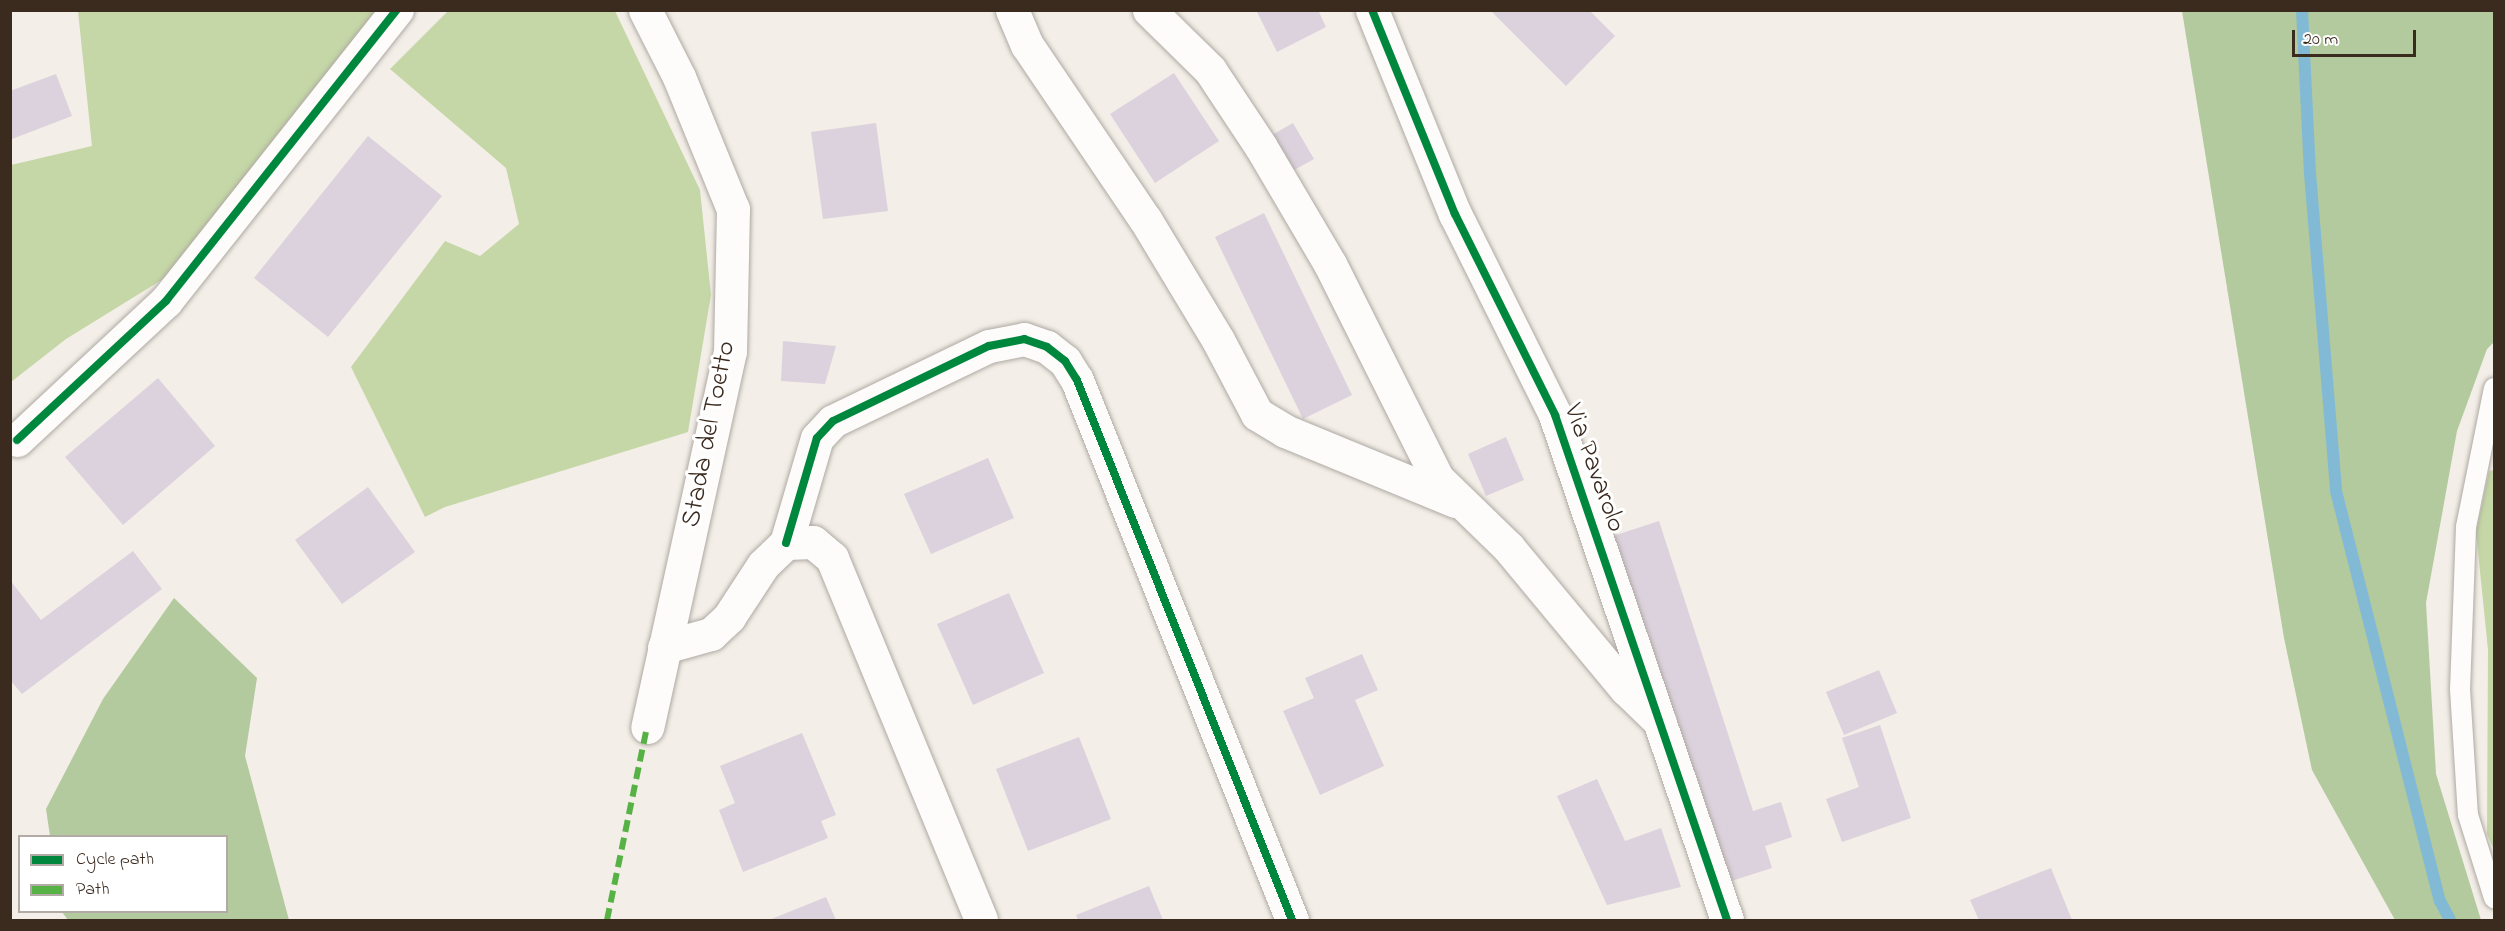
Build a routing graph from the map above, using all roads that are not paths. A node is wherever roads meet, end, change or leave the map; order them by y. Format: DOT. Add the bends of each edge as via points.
graph roads {
  1 [pos="397,10"];
  2 [pos="645,10"];
  3 [pos="1012,10"];
  4 [pos="1149,10"];
  5 [pos="1372,10"];
  6 [pos="2494,388"];
  7 [pos="17,440"];
  8 [pos="1468,507"];
  9 [pos="786,543"];
  10 [pos="664,647"];
  11 [pos="1660,722"];
  12 [pos="647,727"];
  13 [pos="2494,898"];
  14 [pos="981,921"];
  15 [pos="1292,921"];
  16 [pos="1727,921"];
  1 -- 7 [label="street" via="166,301"];
  2 -- 10 [label="street, Stada del Toetto" via="679,77 733,209 730,351"];
  3 -- 8 [label="street" via="1027,45 1145,219 1218,340 1257,414 1285,431"];
  4 -- 8 [label="street" via="1210,70 1261,147 1330,264 1437,478"];
  5 -- 11 [label="street, Via Pavarolo" via="1455,214 1555,415"];
  6 -- 13 [label="lane" via="2466,527 2460,689 2468,815"];
  8 -- 11 [label="street" via="1508,547 1626,690"];
  9 -- 10 [label="street" via="764,565 729,617 711,634"];
  9 -- 14 [label="street" via="813,542 832,558"];
  9 -- 15 [label="street" via="817,438 833,421 988,346 1024,339 1047,347 1065,361 1077,380"];
  10 -- 12 [label="street, Stada del Toetto"];
  11 -- 16 [label="street, Via Pavarolo"];
}
